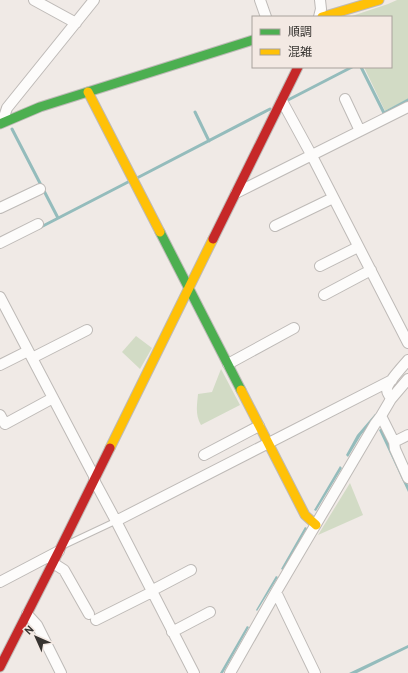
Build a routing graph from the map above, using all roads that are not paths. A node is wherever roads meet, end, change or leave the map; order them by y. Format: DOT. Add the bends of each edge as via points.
graph roads {
  1 [pos="34,0"];
  2 [pos="94,0"];
  3 [pos="260,0"];
  4 [pos="320,0"];
  5 [pos="379,0"];
  6 [pos="266,16"];
  7 [pos="320,16"];
  8 [pos="323,16"];
  9 [pos="76,23"];
  10 [pos="252,40"];
  11 [pos="298,68"];
  12 [pos="88,92"];
  13 [pos="345,99"];
  14 [pos="282,101"];
  15 [pos="408,107"];
  16 [pos="3,123"];
  17 [pos="360,131"];
  18 [pos="312,156"];
  19 [pos="40,189"];
  20 [pos="236,193"];
  21 [pos="333,198"];
  22 [pos="0,208"];
  23 [pos="38,224"];
  24 [pos="275,226"];
  25 [pos="0,243"];
  26 [pos="358,246"];
  27 [pos="320,266"];
  28 [pos="371,270"];
  29 [pos="189,288"];
  30 [pos="324,295"];
  31 [pos="0,296"];
  32 [pos="294,328"];
  33 [pos="87,330"];
  34 [pos="408,343"];
  35 [pos="30,354"];
  36 [pos="408,360"];
  37 [pos="228,364"];
  38 [pos="0,365"];
  39 [pos="408,378"];
  40 [pos="392,380"];
  41 [pos="53,398"];
  42 [pos="392,399"];
  43 [pos="0,415"];
  44 [pos="382,416"];
  45 [pos="259,426"];
  46 [pos="408,435"];
  47 [pos="394,442"];
  48 [pos="268,443"];
  49 [pos="204,455"];
  50 [pos="407,474"];
  51 [pos="94,479"];
  52 [pos="116,521"];
  53 [pos="316,525"];
  54 [pos="60,549"];
  55 [pos="53,563"];
  56 [pos="190,570"];
  57 [pos="0,582"];
  58 [pos="152,592"];
  59 [pos="276,592"];
  60 [pos="210,612"];
  61 [pos="27,614"];
  62 [pos="172,632"];
  63 [pos="0,666"];
  64 [pos="61,673"];
  65 [pos="194,673"];
  66 [pos="230,673"];
  67 [pos="315,673"];
  1 -- 9 [label="street"];
  2 -- 9 [label="street"];
  3 -- 6 [label="street"];
  4 -- 7 [label="street"];
  5 -- 8 [label="street"];
  9 -- 16 [label="street" via="7,108"];
  10 -- 12 [label="street"];
  11 -- 14 [label="street"];
  12 -- 16 [label="street" via="40,107"];
  12 -- 29 [label="street"];
  13 -- 17 [label="street"];
  14 -- 18 [label="street"];
  14 -- 20 [label="street"];
  15 -- 17 [label="street"];
  17 -- 18 [label="street"];
  18 -- 20 [label="street"];
  18 -- 21 [label="street"];
  19 -- 22 [label="street"];
  20 -- 29 [label="street"];
  21 -- 24 [label="street"];
  21 -- 26 [label="street"];
  23 -- 25 [label="street"];
  26 -- 27 [label="street"];
  26 -- 28 [label="street"];
  28 -- 30 [label="street"];
  28 -- 34 [label="street"];
  29 -- 37 [label="street"];
  29 -- 51 [label="street"];
  31 -- 35 [label="street"];
  32 -- 37 [label="street"];
  33 -- 35 [label="street"];
  35 -- 38 [label="street"];
  35 -- 41 [label="street"];
  36 -- 40 [label="street"];
  37 -- 45 [label="street"];
  39 -- 42 [label="street"];
  40 -- 42 [label="street" via="387,387"];
  40 -- 48 [label="street"];
  41 -- 43 [label="street" via="5,424"];
  41 -- 51 [label="street"];
  42 -- 44 [label="street"];
  44 -- 47 [label="street"];
  44 -- 53 [label="street"];
  45 -- 48 [label="street"];
  45 -- 49 [label="street"];
  46 -- 47 [label="street"];
  47 -- 50 [label="street"];
  48 -- 52 [label="street"];
  48 -- 53 [label="street" via="305,515"];
  51 -- 52 [label="street"];
  51 -- 54 [label="street"];
  52 -- 54 [label="lane"];
  52 -- 58 [label="street"];
  53 -- 59 [label="street"];
  54 -- 55 [label="street"];
  54 -- 57 [label="street"];
  55 -- 58 [label="street" via="64,570 93,617"];
  55 -- 61 [label="street"];
  56 -- 58 [label="street"];
  58 -- 62 [label="street"];
  59 -- 66 [label="street"];
  59 -- 67 [label="street"];
  60 -- 62 [label="street"];
  61 -- 63 [label="street"];
  61 -- 64 [label="street" via="36,625"];
  62 -- 65 [label="street"];
}
